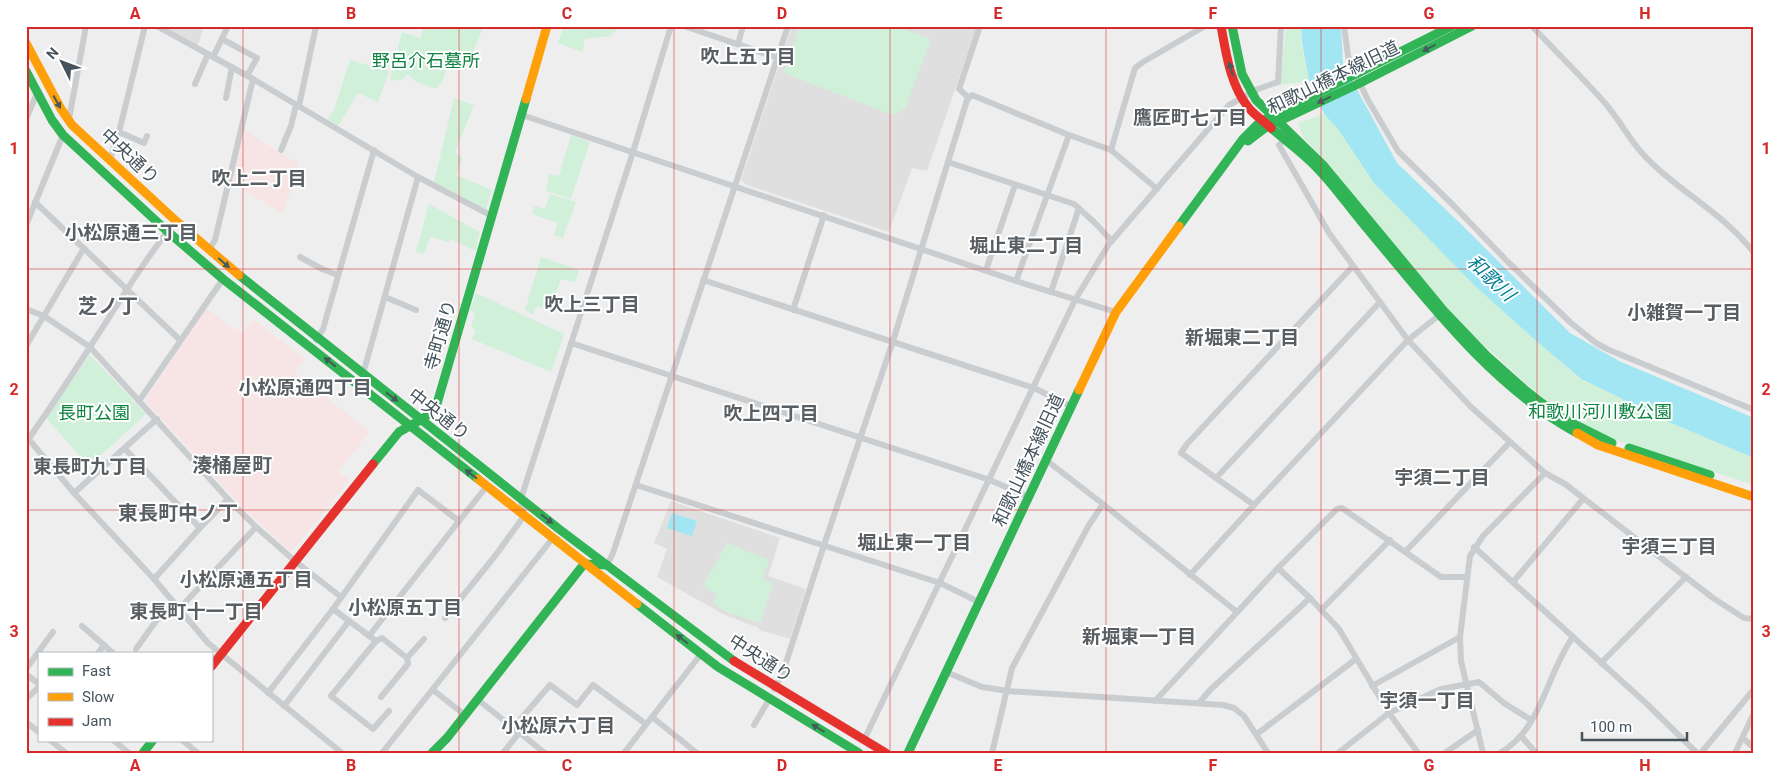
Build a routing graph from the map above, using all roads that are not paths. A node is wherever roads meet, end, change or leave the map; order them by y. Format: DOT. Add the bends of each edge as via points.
graph roads {
  1 [pos="86,26"];
  2 [pos="145,26"];
  3 [pos="156,26"];
  4 [pos="228,26"];
  5 [pos="316,26"];
  6 [pos="547,26"];
  7 [pos="671,26"];
  8 [pos="684,26"];
  9 [pos="743,26"];
  10 [pos="788,26"];
  11 [pos="980,26"];
  12 [pos="1205,26"];
  13 [pos="1222,26"];
  14 [pos="1232,26"];
  15 [pos="1281,26"];
  16 [pos="1344,26"];
  17 [pos="1452,26"];
  18 [pos="1472,26"];
  19 [pos="1532,26"];
  20 [pos="222,39"];
  21 [pos="26,43"];
  22 [pos="738,44"];
  23 [pos="210,56"];
  24 [pos="778,58"];
  25 [pos="39,67"];
  26 [pos="232,68"];
  27 [pos="27,73"];
  28 [pos="250,78"];
  29 [pos="1356,79"];
  30 [pos="195,84"];
  31 [pos="37,92"];
  32 [pos="1251,92"];
  33 [pos="1242,97"];
  34 [pos="226,98"];
  35 [pos="969,98"];
  36 [pos="298,105"];
  37 [pos="522,115"];
  38 [pos="26,119"];
  39 [pos="69,120"];
  40 [pos="1270,121"];
  41 [pos="119,132"];
  42 [pos="63,135"];
  43 [pos="1069,135"];
  44 [pos="147,136"];
  45 [pos="1285,139"];
  46 [pos="282,150"];
  47 [pos="374,150"];
  48 [pos="1111,150"];
  49 [pos="633,152"];
  50 [pos="110,160"];
  51 [pos="948,162"];
  52 [pos="418,177"];
  53 [pos="1015,185"];
  54 [pos="735,186"];
  55 [pos="1157,189"];
  56 [pos="1047,196"];
  57 [pos="36,202"];
  58 [pos="29,208"];
  59 [pos="1079,208"];
  60 [pos="824,215"];
  61 [pos="492,216"];
  62 [pos="176,221"];
  63 [pos="26,224"];
  64 [pos="167,231"];
  65 [pos="1112,241"];
  66 [pos="84,248"];
  67 [pos="920,248"];
  68 [pos="209,250"];
  69 [pos="1754,253"];
  70 [pos="300,257"];
  71 [pos="1353,266"];
  72 [pos="986,270"];
  73 [pos="338,275"];
  74 [pos="223,279"];
  75 [pos="703,280"];
  76 [pos="1016,281"];
  77 [pos="127,289"];
  78 [pos="1051,292"];
  79 [pos="385,297"];
  80 [pos="1075,300"];
  81 [pos="1380,302"];
  82 [pos="26,309"];
  83 [pos="416,310"];
  84 [pos="793,310"];
  85 [pos="1116,312"];
  86 [pos="1441,313"];
  87 [pos="44,316"];
  88 [pos="317,338"];
  89 [pos="180,340"];
  90 [pos="1408,340"];
  91 [pos="893,341"];
  92 [pos="571,343"];
  93 [pos="26,346"];
  94 [pos="90,347"];
  95 [pos="310,347"];
  96 [pos="363,375"];
  97 [pos="672,376"];
  98 [pos="357,383"];
  99 [pos="1034,388"];
  100 [pos="139,401"];
  101 [pos="1071,406"];
  102 [pos="1754,410"];
  103 [pos="157,419"];
  104 [pos="420,419"];
  105 [pos="409,425"];
  106 [pos="860,436"];
  107 [pos="27,439"];
  108 [pos="1510,442"];
  109 [pos="125,449"];
  110 [pos="1046,460"];
  111 [pos="1544,473"];
  112 [pos="1216,478"];
  113 [pos="990,480"];
  114 [pos="636,485"];
  115 [pos="487,486"];
  116 [pos="1754,490"];
  117 [pos="74,493"];
  118 [pos="1754,497"];
  119 [pos="1028,498"];
  120 [pos="1583,498"];
  121 [pos="521,499"];
  122 [pos="228,500"];
  123 [pos="1103,504"];
  124 [pos="1254,505"];
  125 [pos="524,516"];
  126 [pos="459,521"];
  127 [pos="256,527"];
  128 [pos="200,528"];
  129 [pos="552,539"];
  130 [pos="1390,540"];
  131 [pos="824,545"];
  132 [pos="1474,548"];
  133 [pos="1406,551"];
  134 [pos="295,561"];
  135 [pos="584,564"];
  136 [pos="607,565"];
  137 [pos="1278,568"];
  138 [pos="1190,575"];
  139 [pos="1467,578"];
  140 [pos="1686,578"];
  141 [pos="154,579"];
  142 [pos="1513,582"];
  143 [pos="940,583"];
  144 [pos="341,597"];
  145 [pos="1310,598"];
  146 [pos="979,602"];
  147 [pos="173,603"];
  148 [pos="179,609"];
  149 [pos="333,609"];
  150 [pos="1321,610"];
  151 [pos="1237,612"];
  152 [pos="444,618"];
  153 [pos="1754,619"];
  154 [pos="349,621"];
  155 [pos="82,626"];
  156 [pos="53,632"];
  157 [pos="369,636"];
  158 [pos="1460,637"];
  159 [pos="1573,637"];
  160 [pos="424,639"];
  161 [pos="376,641"];
  162 [pos="104,645"];
  163 [pos="38,652"];
  164 [pos="99,652"];
  165 [pos="112,652"];
  166 [pos="137,652"];
  167 [pos="38,653"];
  168 [pos="701,654"];
  169 [pos="221,655"];
  170 [pos="407,658"];
  171 [pos="1356,659"];
  172 [pos="1602,663"];
  173 [pos="212,666"];
  174 [pos="26,669"];
  175 [pos="946,672"];
  176 [pos="26,674"];
  177 [pos="38,684"];
  178 [pos="1467,685"];
  179 [pos="38,686"];
  180 [pos="1372,686"];
  181 [pos="775,688"];
  182 [pos="1754,689"];
  183 [pos="433,690"];
  184 [pos="1008,691"];
  185 [pos="268,693"];
  186 [pos="381,697"];
  187 [pos="26,699"];
  188 [pos="477,699"];
  189 [pos="769,699"];
  190 [pos="1156,700"];
  191 [pos="1199,704"];
  192 [pos="284,706"];
  193 [pos="389,710"];
  194 [pos="1389,713"];
  195 [pos="1754,713"];
  196 [pos="465,715"];
  197 [pos="652,717"];
  198 [pos="1531,720"];
  199 [pos="26,722"];
  200 [pos="646,724"];
  201 [pos="754,725"];
  202 [pos="516,730"];
  203 [pos="1478,730"];
  204 [pos="38,731"];
  205 [pos="1257,734"];
  206 [pos="1521,736"];
  207 [pos="1743,738"];
  208 [pos="864,740"];
  209 [pos="52,742"];
  210 [pos="115,742"];
  211 [pos="151,742"];
  212 [pos="184,742"];
  213 [pos="1754,748"];
  214 [pos="66,753"];
  215 [pos="129,753"];
  216 [pos="143,753"];
  217 [pos="198,753"];
  218 [pos="342,753"];
  219 [pos="382,753"];
  220 [pos="432,753"];
  221 [pos="503,753"];
  222 [pos="545,753"];
  223 [pos="624,753"];
  224 [pos="697,753"];
  225 [pos="860,753"];
  226 [pos="886,753"];
  227 [pos="908,753"];
  228 [pos="992,753"];
  229 [pos="1268,753"];
  230 [pos="1338,753"];
  231 [pos="1418,753"];
  232 [pos="1445,753"];
  233 [pos="1483,753"];
  234 [pos="1500,753"];
  235 [pos="1536,753"];
  236 [pos="1699,753"];
  237 [pos="1735,753"];
  1 -- 39 [label="street"];
  2 -- 41 [label="street"];
  3 -- 23 [label="street"];
  4 -- 20 [label="street"];
  5 -- 36 [label="street"];
  6 -- 37 [label="main road, 寺町通り"];
  7 -- 49 [label="street"];
  8 -- 22 [label="street"];
  9 -- 22 [label="street"];
  10 -- 24 [label="street"];
  11 -- 35 [label="street" via="960,89"];
  12 -- 48 [label="street" via="1135,68"];
  33 -- 13 [label="main road, one-way" via="1229,66"];
  14 -- 32 [label="main road" via="1242,74"];
  15 -- 32 [label="street" via="1278,82"];
  16 -- 29 [label="street" via="1348,56"];
  17 -- 29 [label="main road, 和歌山橋本線旧道"];
  18 -- 29 [label="main road, 和歌山橋本線旧道, one-way"];
  19 -- 69 [label="street" via="1606,104 1641,152 1725,221"];
  20 -- 23 [label="street"];
  20 -- 28 [label="street" via="257,58"];
  21 -- 25 [label="main road, 中央通り"];
  22 -- 24 [label="street"];
  23 -- 26 [label="street"];
  23 -- 30 [label="street"];
  24 -- 54 [label="street"];
  25 -- 27 [label="main road"];
  25 -- 39 [label="main road, 中央通り, one-way"];
  26 -- 28 [label="street"];
  26 -- 34 [label="street"];
  27 -- 31 [label="main road, 中央通り"];
  28 -- 36 [label="street"];
  28 -- 68 [label="street" via="215,240"];
  29 -- 40 [label="main road, 和歌山橋本線旧道"];
  29 -- 102 [label="street" via="1398,151 1571,323 1596,343"];
  31 -- 38 [label="street"];
  31 -- 42 [label="main road, 中央通り"];
  32 -- 33 [label="street"];
  32 -- 40 [label="main road"];
  33 -- 40 [label="main road" via="1248,106"];
  33 -- 55 [label="street" via="1229,105"];
  35 -- 43 [label="street" via="972,95"];
  35 -- 51 [label="street"];
  36 -- 46 [label="street"];
  36 -- 47 [label="street"];
  37 -- 49 [label="street"];
  37 -- 61 [label="main road, 寺町通り"];
  39 -- 50 [label="main road, 中央通り"];
  40 -- 45 [label="main road"];
  40 -- 85 [label="main road, 和歌山橋本線旧道" via="1200,196"];
  40 -- 86 [label="main road" via="1324,166"];
  41 -- 44 [label="street" via="144,143"];
  41 -- 50 [label="street"];
  42 -- 57 [label="street"];
  42 -- 64 [label="main road, 中央通り"];
  43 -- 48 [label="street"];
  43 -- 56 [label="street"];
  45 -- 71 [label="street" via="1278,145 1329,233"];
  45 -- 86 [label="main road" via="1317,168"];
  47 -- 52 [label="street"];
  47 -- 73 [label="street"];
  48 -- 55 [label="street"];
  49 -- 54 [label="street"];
  49 -- 92 [label="street"];
  50 -- 62 [label="main road, 中央通り"];
  51 -- 53 [label="street"];
  51 -- 67 [label="street"];
  52 -- 61 [label="street"];
  52 -- 79 [label="street"];
  53 -- 56 [label="street"];
  53 -- 72 [label="street"];
  54 -- 60 [label="street"];
  54 -- 75 [label="street"];
  55 -- 65 [label="street"];
  56 -- 59 [label="street"];
  56 -- 76 [label="street"];
  57 -- 58 [label="street"];
  57 -- 66 [label="street"];
  58 -- 63 [label="street"];
  59 -- 65 [label="street"];
  59 -- 78 [label="street"];
  60 -- 67 [label="street"];
  60 -- 84 [label="street"];
  61 -- 104 [label="main road, 寺町通り" via="436,407 427,417"];
  62 -- 64 [label="street"];
  62 -- 68 [label="main road, 中央通り"];
  64 -- 74 [label="main road, 中央通り"];
  64 -- 77 [label="street"];
  65 -- 80 [label="street"];
  66 -- 77 [label="street"];
  66 -- 87 [label="street"];
  67 -- 72 [label="street"];
  67 -- 91 [label="street"];
  68 -- 88 [label="main road, 中央通り, one-way"];
  70 -- 73 [label="street"];
  71 -- 81 [label="street"];
  71 -- 112 [label="street" via="1181,453"];
  72 -- 76 [label="street"];
  73 -- 88 [label="street" via="323,329"];
  74 -- 89 [label="street"];
  74 -- 95 [label="main road, 中央通り"];
  75 -- 84 [label="street"];
  75 -- 97 [label="street"];
  76 -- 78 [label="street"];
  77 -- 89 [label="street"];
  77 -- 94 [label="street"];
  78 -- 80 [label="street"];
  79 -- 83 [label="street"];
  79 -- 96 [label="street"];
  80 -- 85 [label="street"];
  80 -- 99 [label="street"];
  81 -- 90 [label="street"];
  81 -- 112 [label="street"];
  82 -- 87 [label="street"];
  84 -- 91 [label="street"];
  85 -- 101 [label="main road, 和歌山橋本線旧道"];
  86 -- 90 [label="street"];
  86 -- 116 [label="main road" via="1519,385 1560,417 1602,440"];
  86 -- 118 [label="main road" via="1489,366 1556,422 1598,445"];
  87 -- 93 [label="street"];
  87 -- 94 [label="street"];
  88 -- 95 [label="street"];
  88 -- 96 [label="main road, 中央通り"];
  89 -- 100 [label="street"];
  90 -- 108 [label="street" via="1471,407"];
  90 -- 124 [label="street"];
  91 -- 99 [label="street"];
  91 -- 106 [label="street"];
  92 -- 97 [label="street"];
  92 -- 121 [label="street"];
  94 -- 100 [label="street"];
  94 -- 107 [label="street"];
  98 -- 95 [label="main road, 中央通り, one-way"];
  96 -- 98 [label="street"];
  96 -- 104 [label="main road, 中央通り, one-way"];
  97 -- 106 [label="street"];
  97 -- 114 [label="street"];
  98 -- 105 [label="main road, 中央通り"];
  99 -- 101 [label="street"];
  99 -- 113 [label="street"];
  100 -- 103 [label="street"];
  101 -- 110 [label="main road, 和歌山橋本線旧道"];
  103 -- 109 [label="street"];
  103 -- 122 [label="street"];
  104 -- 105 [label="main road, 寺町通り"];
  104 -- 121 [label="main road, 中央通り"];
  115 -- 105 [label="main road, 中央通り, one-way"];
  105 -- 134 [label="main road, 寺町通り" via="399,432"];
  106 -- 113 [label="street"];
  106 -- 131 [label="street"];
  107 -- 117 [label="street"];
  108 -- 111 [label="street"];
  108 -- 133 [label="street"];
  109 -- 117 [label="street"];
  109 -- 128 [label="street"];
  110 -- 119 [label="main road, 和歌山橋本線旧道"];
  110 -- 123 [label="street"];
  111 -- 120 [label="street"];
  111 -- 132 [label="street"];
  112 -- 124 [label="street"];
  113 -- 119 [label="street"];
  113 -- 143 [label="street"];
  114 -- 131 [label="street"];
  114 -- 136 [label="street"];
  115 -- 125 [label="main road, 中央通り"];
  115 -- 126 [label="street"];
  117 -- 141 [label="street"];
  119 -- 146 [label="main road, 和歌山橋本線旧道"];
  120 -- 140 [label="street"];
  120 -- 142 [label="street"];
  121 -- 125 [label="street"];
  121 -- 136 [label="main road, 中央通り, one-way"];
  122 -- 127 [label="street"];
  122 -- 128 [label="street"];
  123 -- 138 [label="street"];
  123 -- 184 [label="street" via="1012,668"];
  124 -- 138 [label="street"];
  125 -- 129 [label="main road, 中央通り"];
  125 -- 152 [label="street"];
  126 -- 144 [label="street" via="418,490"];
  126 -- 157 [label="street"];
  127 -- 134 [label="street"];
  127 -- 148 [label="street"];
  128 -- 141 [label="street"];
  129 -- 135 [label="main road, 中央通り"];
  129 -- 183 [label="street"];
  130 -- 133 [label="street"];
  130 -- 137 [label="street" via="1342,508 1337,509"];
  130 -- 150 [label="street"];
  131 -- 143 [label="street"];
  131 -- 181 [label="street" via="782,676"];
  132 -- 139 [label="street"];
  132 -- 142 [label="street"];
  133 -- 139 [label="street" via="1441,577"];
  134 -- 144 [label="street"];
  134 -- 169 [label="main road, 寺町通り"];
  135 -- 136 [label="main road"];
  168 -- 135 [label="main road, 中央通り, one-way"];
  135 -- 188 [label="main road"];
  136 -- 181 [label="main road, 中央通り" via="727,656"];
  137 -- 145 [label="street"];
  137 -- 151 [label="street"];
  138 -- 151 [label="street"];
  139 -- 158 [label="street"];
  140 -- 153 [label="street" via="1744,618"];
  140 -- 172 [label="street"];
  141 -- 147 [label="street"];
  142 -- 159 [label="street"];
  143 -- 146 [label="street"];
  143 -- 208 [label="street"];
  144 -- 149 [label="street"];
  145 -- 150 [label="street"];
  145 -- 191 [label="street" via="1210,690"];
  146 -- 175 [label="main road, 和歌山橋本線旧道"];
  147 -- 148 [label="street"];
  147 -- 166 [label="street" via="156,621"];
  148 -- 169 [label="street"];
  149 -- 154 [label="street"];
  149 -- 185 [label="street"];
  150 -- 171 [label="street" via="1339,629"];
  151 -- 190 [label="street"];
  154 -- 157 [label="street"];
  154 -- 192 [label="street"];
  155 -- 162 [label="street"];
  156 -- 163 [label="street"];
  157 -- 161 [label="street"];
  158 -- 178 [label="street"];
  158 -- 180 [label="street"];
  159 -- 172 [label="street"];
  159 -- 198 [label="street" via="1542,704"];
  160 -- 170 [label="street"];
  161 -- 170 [label="street" via="382,638"];
  161 -- 193 [label="street" via="331,696 374,730"];
  162 -- 164 [label="street"];
  162 -- 165 [label="street"];
  167 -- 174 [label="street"];
  168 -- 189 [label="main road, 中央通り"];
  168 -- 197 [label="street"];
  169 -- 173 [label="main road, 寺町通り"];
  169 -- 185 [label="street"];
  170 -- 186 [label="street" via="408,664"];
  171 -- 180 [label="street"];
  171 -- 205 [label="street"];
  172 -- 236 [label="street"];
  175 -- 184 [label="street" via="982,687"];
  175 -- 227 [label="main road, 和歌山橋本線旧道"];
  176 -- 177 [label="street"];
  178 -- 194 [label="street" via="1441,689"];
  178 -- 198 [label="street" via="1479,682"];
  178 -- 203 [label="street"];
  179 -- 187 [label="street"];
  180 -- 194 [label="street"];
  181 -- 189 [label="street"];
  181 -- 208 [label="main road, 中央通り"];
  182 -- 236 [label="street"];
  183 -- 196 [label="street"];
  183 -- 219 [label="street"];
  184 -- 190 [label="street"];
  184 -- 228 [label="street"];
  185 -- 192 [label="street"];
  188 -- 196 [label="main road"];
  188 -- 202 [label="street"];
  189 -- 201 [label="street"];
  225 -- 189 [label="main road, 中央通り, one-way"];
  190 -- 191 [label="street"];
  191 -- 205 [label="street" via="1234,708"];
  192 -- 218 [label="street"];
  194 -- 230 [label="street"];
  194 -- 231 [label="street"];
  195 -- 207 [label="street"];
  196 -- 220 [label="main road"];
  197 -- 200 [label="street"];
  197 -- 224 [label="street"];
  198 -- 206 [label="street"];
  199 -- 204 [label="street"];
  200 -- 202 [label="street" via="594,685 577,705 550,685"];
  200 -- 223 [label="street"];
  202 -- 221 [label="street"];
  202 -- 222 [label="street"];
  203 -- 232 [label="street"];
  203 -- 233 [label="street"];
  205 -- 229 [label="street"];
  206 -- 234 [label="street"];
  206 -- 235 [label="street"];
  207 -- 213 [label="street"];
  207 -- 237 [label="street"];
  208 -- 226 [label="main road, 中央通り"];
  209 -- 214 [label="street"];
  210 -- 215 [label="street"];
  211 -- 216 [label="main road"];
  212 -- 217 [label="street"];
}
